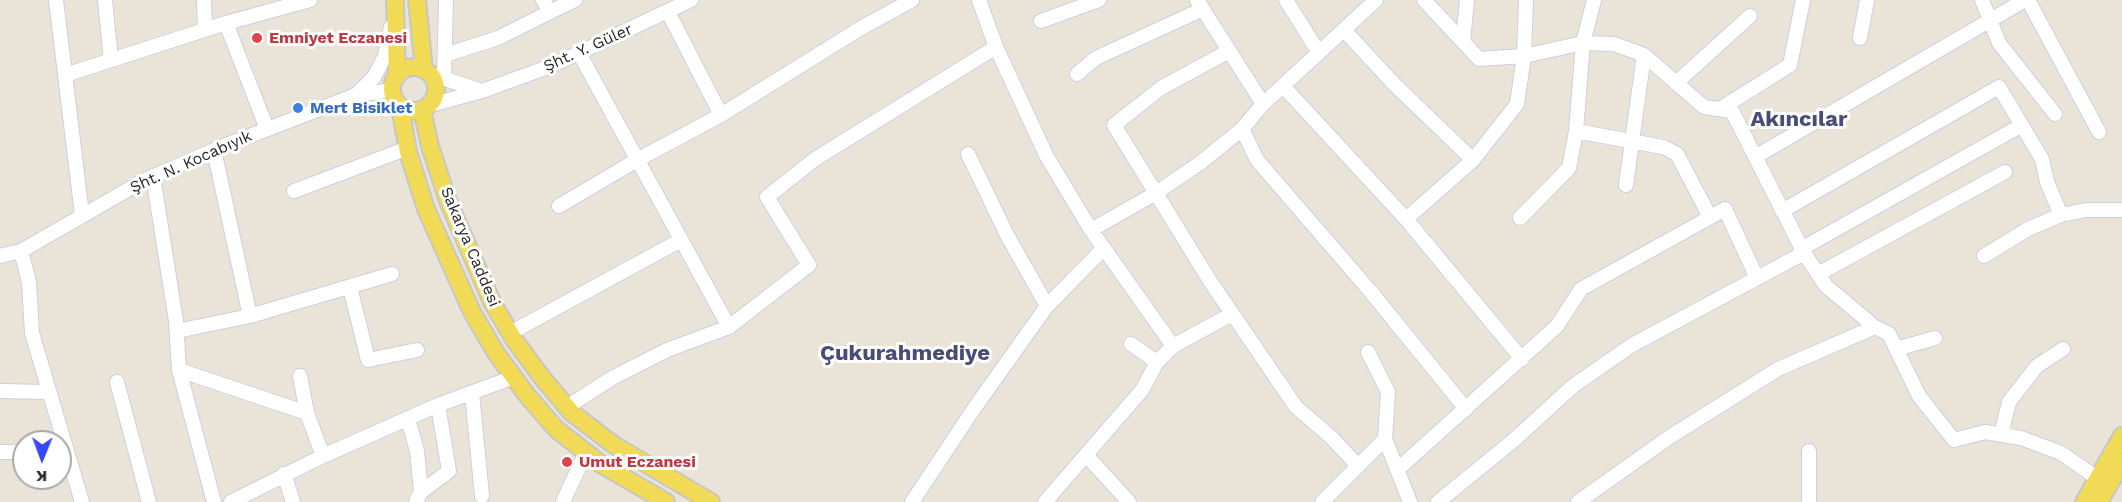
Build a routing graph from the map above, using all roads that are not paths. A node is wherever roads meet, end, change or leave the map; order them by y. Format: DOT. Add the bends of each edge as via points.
graph roads {
  1 [pos="56,0"];
  2 [pos="105,0"];
  3 [pos="204,0"];
  4 [pos="308,0"];
  5 [pos="417,0"];
  6 [pos="446,0"];
  7 [pos="575,0"];
  8 [pos="691,0"];
  9 [pos="912,0"];
  10 [pos="979,0"];
  11 [pos="1099,0"];
  12 [pos="1286,0"];
  13 [pos="1376,0"];
  14 [pos="1424,0"];
  15 [pos="1467,0"];
  16 [pos="1526,0"];
  17 [pos="1594,0"];
  18 [pos="1803,0"];
  19 [pos="1867,0"];
  20 [pos="1982,0"];
  21 [pos="2027,0"];
  22 [pos="395,2"];
  23 [pos="1200,5"];
  24 [pos="546,6"];
  25 [pos="668,12"];
  26 [pos="1750,16"];
  27 [pos="1041,21"];
  28 [pos="1990,21"];
  29 [pos="226,23"];
  30 [pos="205,30"];
  31 [pos="1344,30"];
  32 [pos="1860,38"];
  33 [pos="1463,41"];
  34 [pos="1583,43"];
  35 [pos="996,47"];
  36 [pos="1229,51"];
  37 [pos="579,53"];
  38 [pos="1319,53"];
  39 [pos="445,55"];
  40 [pos="1644,55"];
  41 [pos="1524,56"];
  42 [pos="111,60"];
  43 [pos="433,74"];
  44 [pos="1077,74"];
  45 [pos="65,75"];
  46 [pos="394,83"];
  47 [pos="1676,83"];
  48 [pos="1283,86"];
  49 [pos="482,91"];
  50 [pos="356,94"];
  51 [pos="1263,104"];
  52 [pos="400,106"];
  53 [pos="426,107"];
  54 [pos="1720,109"];
  55 [pos="2055,114"];
  56 [pos="721,115"];
  57 [pos="2022,125"];
  58 [pos="267,129"];
  59 [pos="1242,129"];
  60 [pos="1576,131"];
  61 [pos="2099,132"];
  62 [pos="1632,141"];
  63 [pos="408,148"];
  64 [pos="213,150"];
  65 [pos="968,154"];
  66 [pos="1755,157"];
  67 [pos="637,160"];
  68 [pos="1473,160"];
  69 [pos="2005,172"];
  70 [pos="153,176"];
  71 [pos="1626,185"];
  72 [pos="294,191"];
  73 [pos="1156,193"];
  74 [pos="559,206"];
  75 [pos="2122,210"];
  76 [pos="1782,211"];
  77 [pos="82,215"];
  78 [pos="2061,215"];
  79 [pos="1710,217"];
  80 [pos="1520,218"];
  81 [pos="1406,219"];
  82 [pos="1091,230"];
  83 [pos="681,240"];
  84 [pos="1104,248"];
  85 [pos="21,251"];
  86 [pos="1803,251"];
  87 [pos="0,256"];
  88 [pos="1984,256"];
  89 [pos="392,274"];
  90 [pos="1818,274"];
  91 [pos="1757,278"];
  92 [pos="350,287"];
  93 [pos="1047,306"];
  94 [pos="1232,314"];
  95 [pos="250,316"];
  96 [pos="729,327"];
  97 [pos="1875,327"];
  98 [pos="177,331"];
  99 [pos="510,333"];
  100 [pos="1935,338"];
  101 [pos="1131,344"];
  102 [pos="1173,346"];
  103 [pos="1896,349"];
  104 [pos="2063,349"];
  105 [pos="417,350"];
  106 [pos="1368,352"];
  107 [pos="1522,359"];
  108 [pos="1157,362"];
  109 [pos="179,370"];
  110 [pos="300,376"];
  111 [pos="514,377"];
  112 [pos="117,382"];
  113 [pos="0,391"];
  114 [pos="48,392"];
  115 [pos="472,393"];
  116 [pos="438,405"];
  117 [pos="567,407"];
  118 [pos="1466,409"];
  119 [pos="307,413"];
  120 [pos="408,419"];
  121 [pos="58,430"];
  122 [pos="2001,435"];
  123 [pos="2122,436"];
  124 [pos="1385,439"];
  125 [pos="1809,451"];
  126 [pos="586,452"];
  127 [pos="1086,455"];
  128 [pos="323,456"];
  129 [pos="2122,462"];
  130 [pos="1358,466"];
  131 [pos="1397,470"];
  132 [pos="284,474"];
  133 [pos="72,476"];
  134 [pos="2104,492"];
  135 [pos="482,495"];
  136 [pos="418,497"];
  137 [pos="82,502"];
  138 [pos="149,502"];
  139 [pos="214,502"];
  140 [pos="231,502"];
  141 [pos="293,502"];
  142 [pos="563,502"];
  143 [pos="666,502"];
  144 [pos="711,502"];
  145 [pos="912,502"];
  146 [pos="1045,502"];
  147 [pos="1130,502"];
  148 [pos="1322,502"];
  149 [pos="1410,502"];
  150 [pos="1438,502"];
  151 [pos="1578,502"];
  152 [pos="1809,502"];
  153 [pos="2084,502"];
  1 -- 45 [label="street"];
  2 -- 42 [label="street"];
  3 -- 30 [label="street"];
  4 -- 29 [label="street"];
  5 -- 43 [label="main road"];
  6 -- 39 [label="street"];
  7 -- 24 [label="street"];
  8 -- 25 [label="street, Şht. Y. Güler"];
  9 -- 56 [label="street"];
  10 -- 35 [label="street"];
  11 -- 27 [label="street"];
  12 -- 38 [label="street"];
  13 -- 31 [label="street"];
  14 -- 33 [label="street"];
  15 -- 33 [label="street"];
  16 -- 41 [label="street"];
  17 -- 34 [label="street"];
  18 -- 54 [label="street" via="1790,65"];
  19 -- 32 [label="street"];
  20 -- 28 [label="street"];
  21 -- 28 [label="street"];
  21 -- 61 [label="street"];
  22 -- 46 [label="main road"];
  22 -- 50 [label="street" via="386,56 374,77"];
  23 -- 36 [label="street"];
  23 -- 44 [label="street" via="1096,58"];
  24 -- 39 [label="street" via="498,38"];
  25 -- 37 [label="street, Şht. Y. Güler"];
  25 -- 56 [label="street"];
  26 -- 47 [label="street"];
  28 -- 55 [label="street" via="1999,43"];
  28 -- 66 [label="street"];
  29 -- 30 [label="street"];
  29 -- 58 [label="street"];
  30 -- 42 [label="street"];
  31 -- 38 [label="street"];
  31 -- 68 [label="street"];
  33 -- 41 [label="street" via="1479,59"];
  34 -- 40 [label="street" via="1614,44"];
  34 -- 41 [label="street"];
  34 -- 60 [label="street"];
  35 -- 82 [label="street" via="1046,155"];
  35 -- 96 [label="street" via="815,159 767,197 810,266"];
  36 -- 51 [label="street"];
  36 -- 73 [label="street" via="1161,88 1114,125"];
  37 -- 49 [label="street, Şht. Y. Güler"];
  37 -- 67 [label="street"];
  38 -- 48 [label="street"];
  39 -- 43 [label="street"];
  40 -- 47 [label="street"];
  40 -- 62 [label="street"];
  41 -- 68 [label="street" via="1517,104"];
  42 -- 45 [label="street"];
  43 -- 46 [label="main road" via="409,68"];
  43 -- 49 [label="street"];
  43 -- 53 [label="main road" via="436,91"];
  45 -- 77 [label="street"];
  46 -- 50 [label="street, Şht. N. Kocabıyık"];
  46 -- 52 [label="main road" via="395,100"];
  47 -- 54 [label="street" via="1704,107"];
  48 -- 51 [label="street"];
  48 -- 81 [label="street"];
  49 -- 53 [label="street, Şht. Y. Güler"];
  50 -- 58 [label="street, Şht. N. Kocabıyık"];
  51 -- 59 [label="street"];
  52 -- 53 [label="main road" via="406,110"];
  52 -- 63 [label="main road, Sakarya Caddesi"];
  53 -- 99 [label="main road, Sakarya Caddesi" via="430,146 448,201 492,302"];
  54 -- 66 [label="street" via="1732,111"];
  56 -- 67 [label="street"];
  57 -- 76 [label="street" via="1999,87"];
  57 -- 78 [label="street" via="2042,159"];
  57 -- 86 [label="street"];
  58 -- 64 [label="street, Şht. N. Kocabıyık"];
  59 -- 73 [label="street"];
  59 -- 118 [label="street" via="1257,160"];
  60 -- 62 [label="street"];
  60 -- 80 [label="street" via="1569,168"];
  62 -- 71 [label="street"];
  62 -- 79 [label="street" via="1677,154"];
  63 -- 72 [label="street"];
  63 -- 111 [label="main road, Sakarya Caddesi" via="426,209 471,312"];
  64 -- 70 [label="street, Şht. N. Kocabıyık"];
  64 -- 95 [label="street"];
  65 -- 93 [label="street"];
  66 -- 76 [label="street"];
  67 -- 74 [label="street"];
  67 -- 83 [label="street"];
  68 -- 81 [label="street"];
  69 -- 90 [label="street"];
  70 -- 77 [label="street, Şht. N. Kocabıyık"];
  70 -- 98 [label="street"];
  73 -- 82 [label="street"];
  73 -- 94 [label="street"];
  75 -- 78 [label="street"];
  76 -- 86 [label="street"];
  77 -- 85 [label="street, Şht. N. Kocabıyık"];
  78 -- 88 [label="street" via="2028,229"];
  79 -- 91 [label="street" via="1725,209"];
  79 -- 107 [label="street" via="1581,289 1557,326"];
  81 -- 107 [label="street"];
  82 -- 84 [label="street"];
  83 -- 96 [label="street"];
  83 -- 99 [label="street"];
  84 -- 93 [label="street"];
  84 -- 102 [label="street"];
  85 -- 87 [label="street, Şht. N. Kocabıyık"];
  85 -- 114 [label="street" via="29,282 32,333"];
  86 -- 90 [label="street"];
  86 -- 91 [label="street"];
  89 -- 92 [label="street"];
  90 -- 97 [label="street" via="1826,286"];
  91 -- 150 [label="street" via="1632,345 1573,386"];
  92 -- 95 [label="street"];
  92 -- 105 [label="street" via="368,360"];
  93 -- 145 [label="street"];
  94 -- 102 [label="street"];
  94 -- 130 [label="street" via="1296,407"];
  95 -- 98 [label="street"];
  96 -- 117 [label="street" via="658,354"];
  97 -- 103 [label="street" via="1889,334"];
  97 -- 151 [label="street" via="1778,369 1668,438"];
  98 -- 109 [label="street"];
  99 -- 117 [label="main road, Sakarya Caddesi"];
  100 -- 103 [label="street"];
  101 -- 108 [label="street"];
  102 -- 108 [label="street"];
  103 -- 122 [label="street" via="1919,396 1953,440 1986,432"];
  104 -- 122 [label="street" via="2037,366 2009,402"];
  106 -- 124 [label="street" via="1388,392"];
  107 -- 118 [label="street"];
  108 -- 127 [label="street" via="1143,390"];
  109 -- 119 [label="street"];
  109 -- 139 [label="street"];
  110 -- 119 [label="street"];
  111 -- 115 [label="street"];
  111 -- 126 [label="main road, Sakarya Caddesi" via="556,429"];
  112 -- 138 [label="street"];
  113 -- 114 [label="street"];
  114 -- 121 [label="street"];
  115 -- 116 [label="street"];
  115 -- 135 [label="street"];
  116 -- 120 [label="street"];
  116 -- 136 [label="street" via="449,471"];
  117 -- 144 [label="main road, Sakarya Caddesi" via="614,446"];
  118 -- 131 [label="street"];
  119 -- 128 [label="street"];
  120 -- 128 [label="street"];
  120 -- 136 [label="street" via="417,451"];
  122 -- 134 [label="street" via="2022,438 2061,453"];
  123 -- 134 [label="main road"];
  124 -- 130 [label="street"];
  124 -- 131 [label="street"];
  125 -- 152 [label="street"];
  126 -- 142 [label="street"];
  126 -- 143 [label="main road, Sakarya Caddesi"];
  127 -- 146 [label="street"];
  127 -- 147 [label="street"];
  128 -- 132 [label="street"];
  129 -- 134 [label="main road"];
  130 -- 148 [label="street"];
  131 -- 149 [label="street"];
  132 -- 140 [label="street"];
  132 -- 141 [label="street"];
  133 -- 137 [label="street"];
  134 -- 153 [label="main road"];
}
